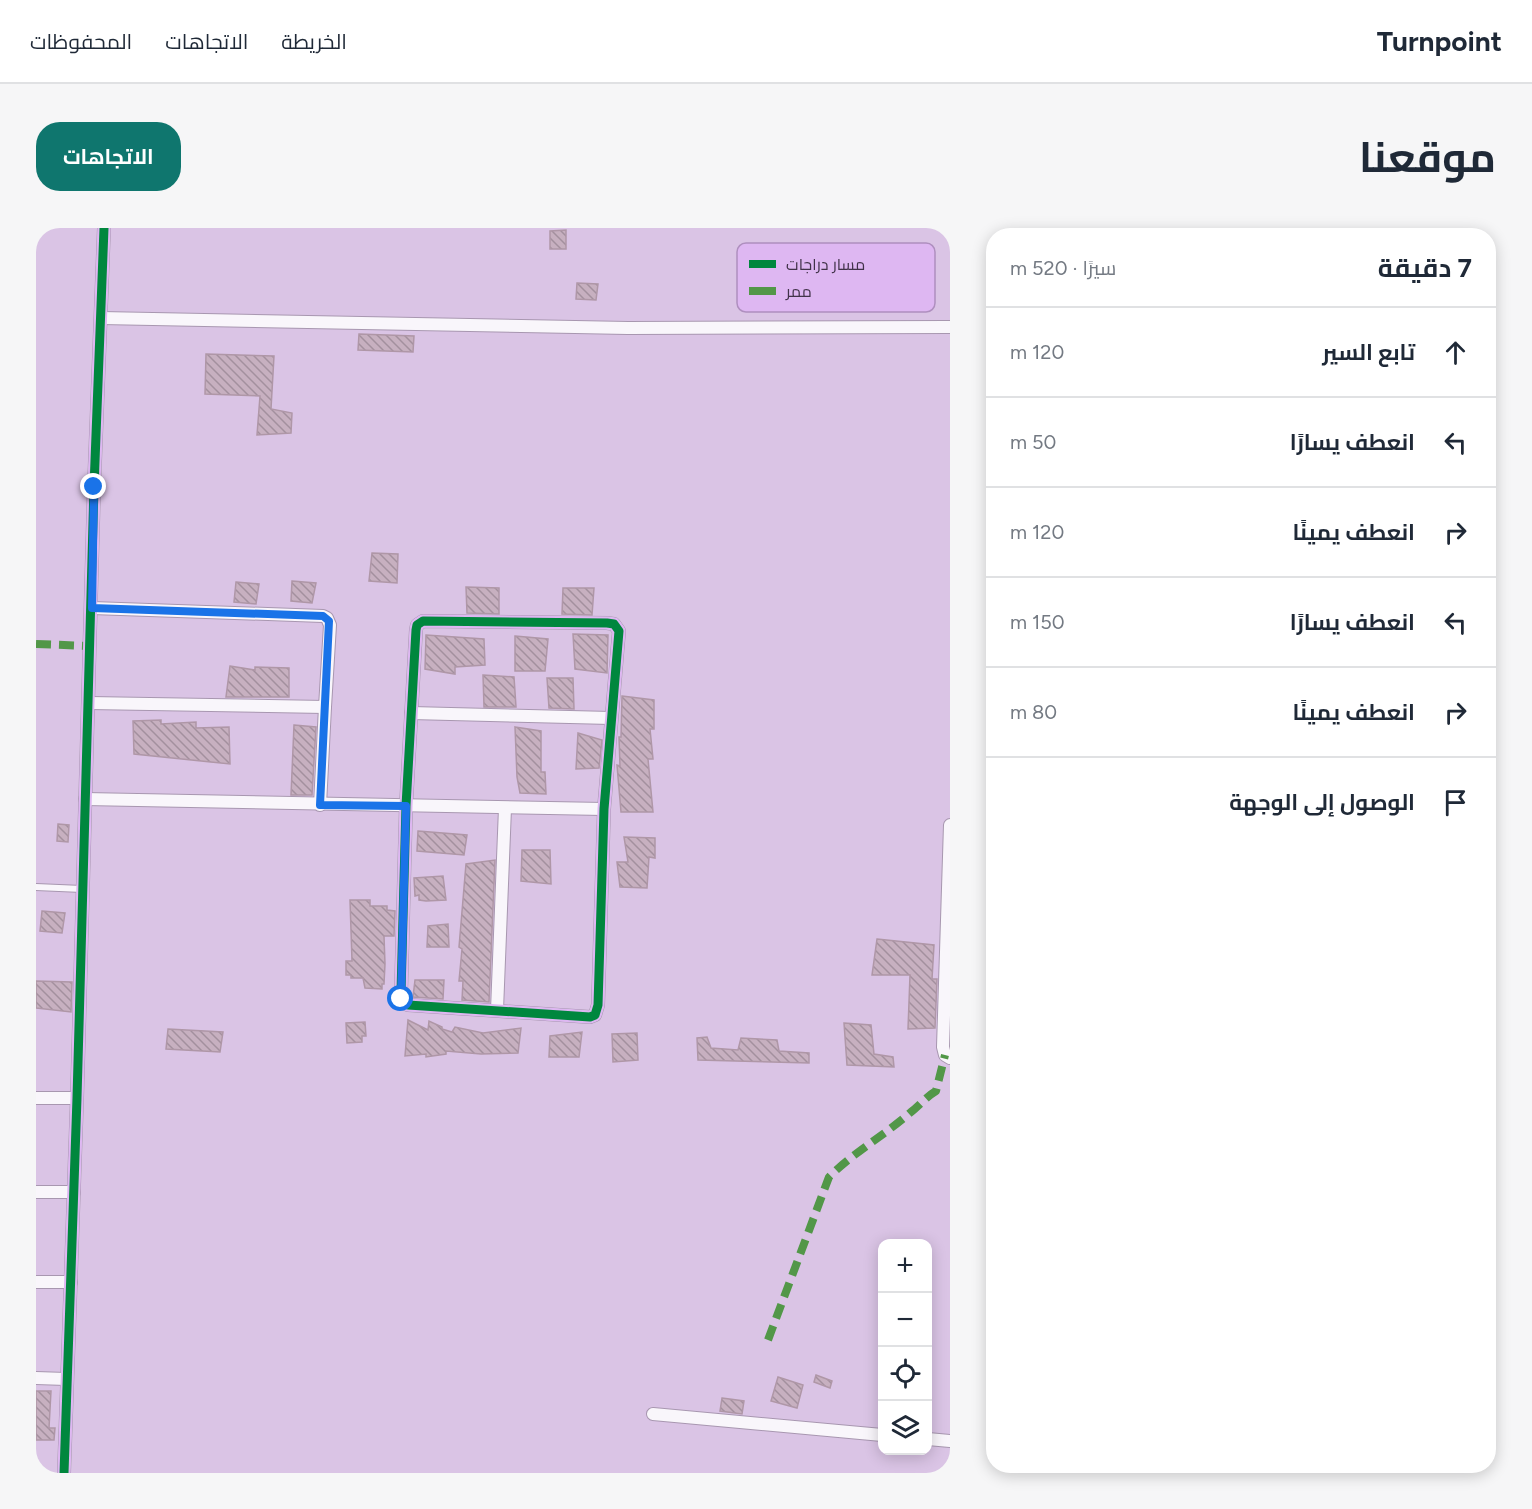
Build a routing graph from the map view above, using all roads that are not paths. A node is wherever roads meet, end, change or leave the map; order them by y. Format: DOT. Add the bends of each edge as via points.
graph roads {
  1 [pos="104,228"];
  2 [pos="101,318"];
  3 [pos="950,327"];
  4 [pos="92,608"];
  5 [pos="89,703"];
  6 [pos="324,707"];
  7 [pos="411,713"];
  8 [pos="611,718"];
  9 [pos="85,799"];
  10 [pos="320,805"];
  11 [pos="406,806"];
  12 [pos="505,808"];
  13 [pos="604,810"];
  14 [pos="950,825"];
  15 [pos="36,887"];
  16 [pos="83,889"];
  17 [pos="497,1010"];
  18 [pos="950,1058"];
  19 [pos="36,1098"];
  20 [pos="77,1098"];
  21 [pos="36,1191"];
  22 [pos="74,1192"];
  23 [pos="36,1282"];
  24 [pos="71,1282"];
  25 [pos="36,1378"];
  26 [pos="66,1379"];
  27 [pos="653,1414"];
  28 [pos="878,1435"];
  29 [pos="932,1439"];
  30 [pos="950,1441"];
  31 [pos="64,1473"];
  1 -- 2 [label="street"];
  2 -- 3 [label="street" via="628,328"];
  2 -- 4 [label="street"];
  4 -- 5 [label="street"];
  4 -- 6 [label="street" via="323,616 330,625"];
  5 -- 6 [label="street"];
  5 -- 9 [label="street"];
  6 -- 10 [label="street"];
  7 -- 8 [label="street"];
  7 -- 8 [label="street" via="416,630 420,622 607,623 620,630"];
  7 -- 11 [label="street"];
  8 -- 13 [label="street"];
  9 -- 10 [label="street"];
  9 -- 16 [label="street"];
  10 -- 11 [label="street"];
  11 -- 12 [label="street"];
  11 -- 17 [label="street" via="402,1002"];
  12 -- 13 [label="street"];
  12 -- 17 [label="street"];
  13 -- 17 [label="street" via="598,1012 590,1017"];
  14 -- 18 [label="street" via="943,1047"];
  15 -- 16 [label="lane"];
  16 -- 20 [label="street"];
  19 -- 20 [label="street"];
  20 -- 22 [label="street"];
  21 -- 22 [label="street"];
  22 -- 24 [label="street"];
  23 -- 24 [label="street"];
  24 -- 26 [label="street"];
  25 -- 26 [label="street"];
  26 -- 31 [label="street"];
  27 -- 28 [label="street"];
  29 -- 30 [label="street"];
}
